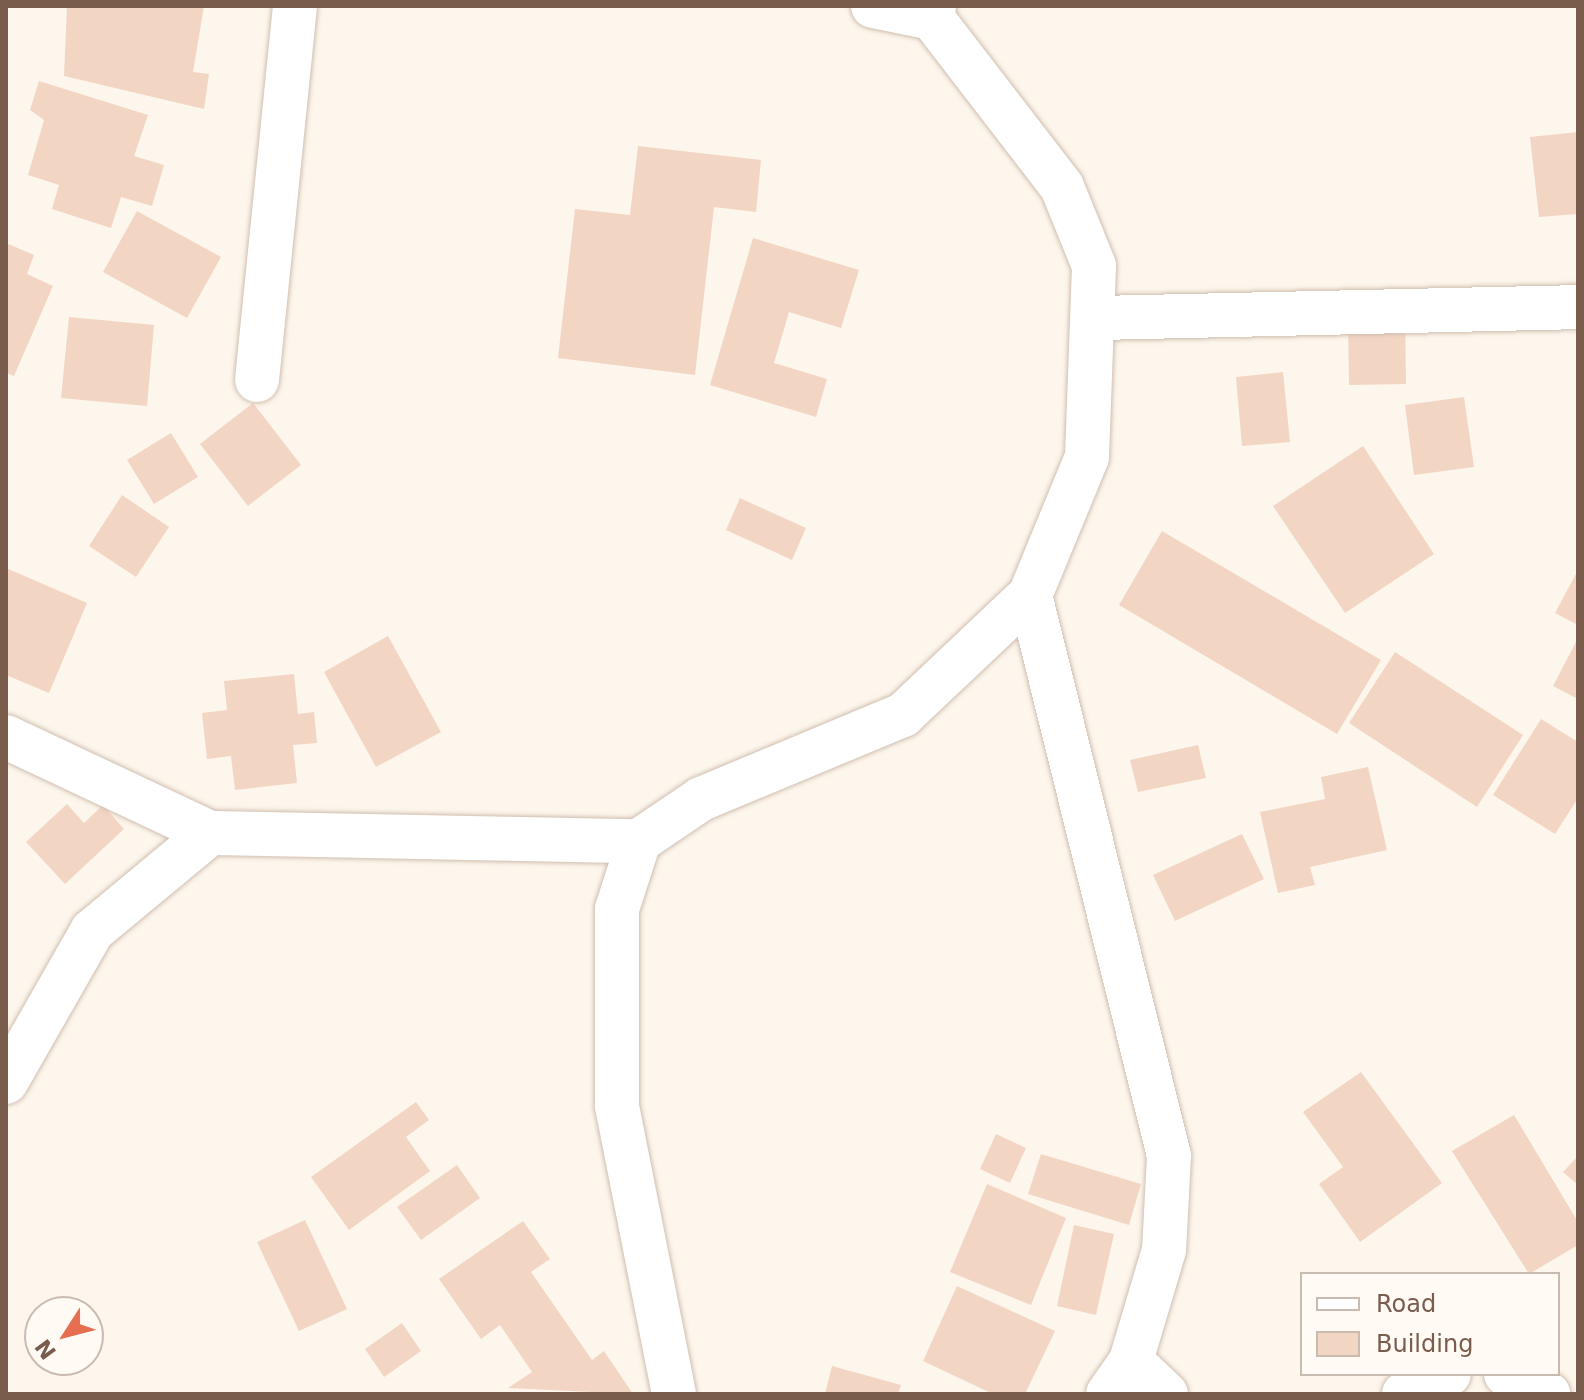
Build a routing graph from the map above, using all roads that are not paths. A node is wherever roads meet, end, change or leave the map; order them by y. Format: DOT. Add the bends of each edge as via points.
graph roads {
  1 [pos="295,6"];
  2 [pos="873,6"];
  3 [pos="933,12"];
  4 [pos="1578,307"];
  5 [pos="1098,318"];
  6 [pos="257,380"];
  7 [pos="1030,595"];
  8 [pos="6,737"];
  9 [pos="210,833"];
  10 [pos="639,841"];
  11 [pos="6,1082"];
  12 [pos="1444,1376"];
  13 [pos="1510,1376"];
  14 [pos="1119,1378"];
  15 [pos="674,1394"];
  16 [pos="1166,1394"];
  17 [pos="1404,1394"];
  18 [pos="1548,1394"];
  1 -- 6 [label="street"];
  2 -- 3 [label="street"];
  3 -- 5 [label="street" via="1062,187 1094,266"];
  4 -- 5 [label="street"];
  5 -- 7 [label="street" via="1087,457"];
  7 -- 10 [label="street" via="903,715 701,799"];
  7 -- 14 [label="street" via="1169,1156 1164,1250"];
  8 -- 9 [label="street"];
  9 -- 10 [label="street"];
  9 -- 11 [label="street" via="92,931"];
  10 -- 15 [label="street" via="617,909 617,1106"];
  12 -- 17 [label="street"];
  13 -- 18 [label="street"];
  14 -- 16 [label="street"];
}
